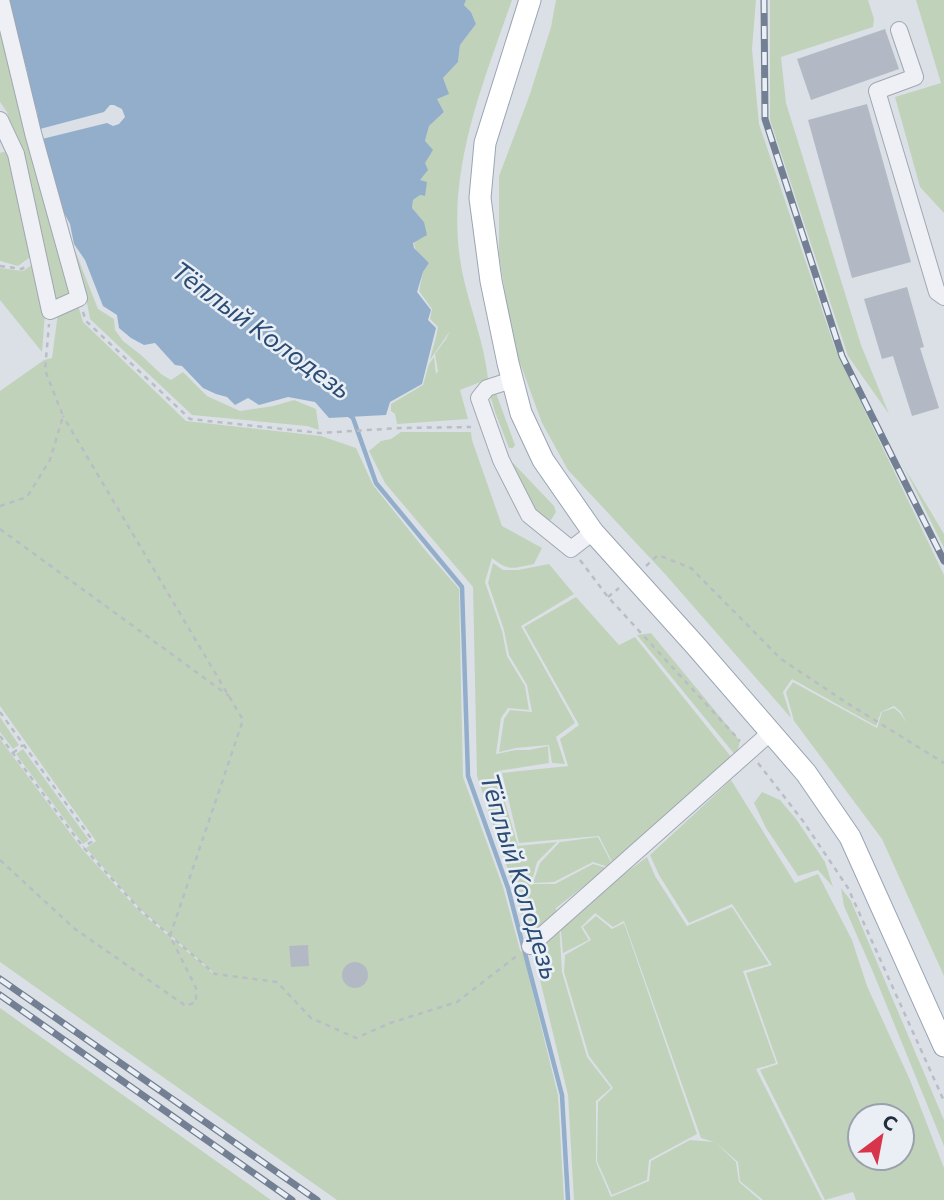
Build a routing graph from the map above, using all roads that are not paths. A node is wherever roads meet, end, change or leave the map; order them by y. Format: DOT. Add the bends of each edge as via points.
graph roads {
  1 [pos="1,0"];
  2 [pos="530,0"];
  3 [pos="899,30"];
  4 [pos="0,120"];
  5 [pos="944,297"];
  6 [pos="512,380"];
  7 [pos="593,532"];
  8 [pos="771,732"];
  9 [pos="524,950"];
  10 [pos="944,1046"];
  1 -- 4 [label="street" via="79,299 50,311 16,154"];
  2 -- 6 [label="main road" via="485,143 480,198 491,281"];
  3 -- 5 [label="street" via="915,77 877,90 937,292"];
  6 -- 7 [label="main road" via="521,413 543,460"];
  6 -- 7 [label="street" via="487,388 478,398 501,460 529,515 571,549"];
  7 -- 8 [label="main road"];
  8 -- 9 [label="street"];
  8 -- 10 [label="main road" via="850,836"];
}
